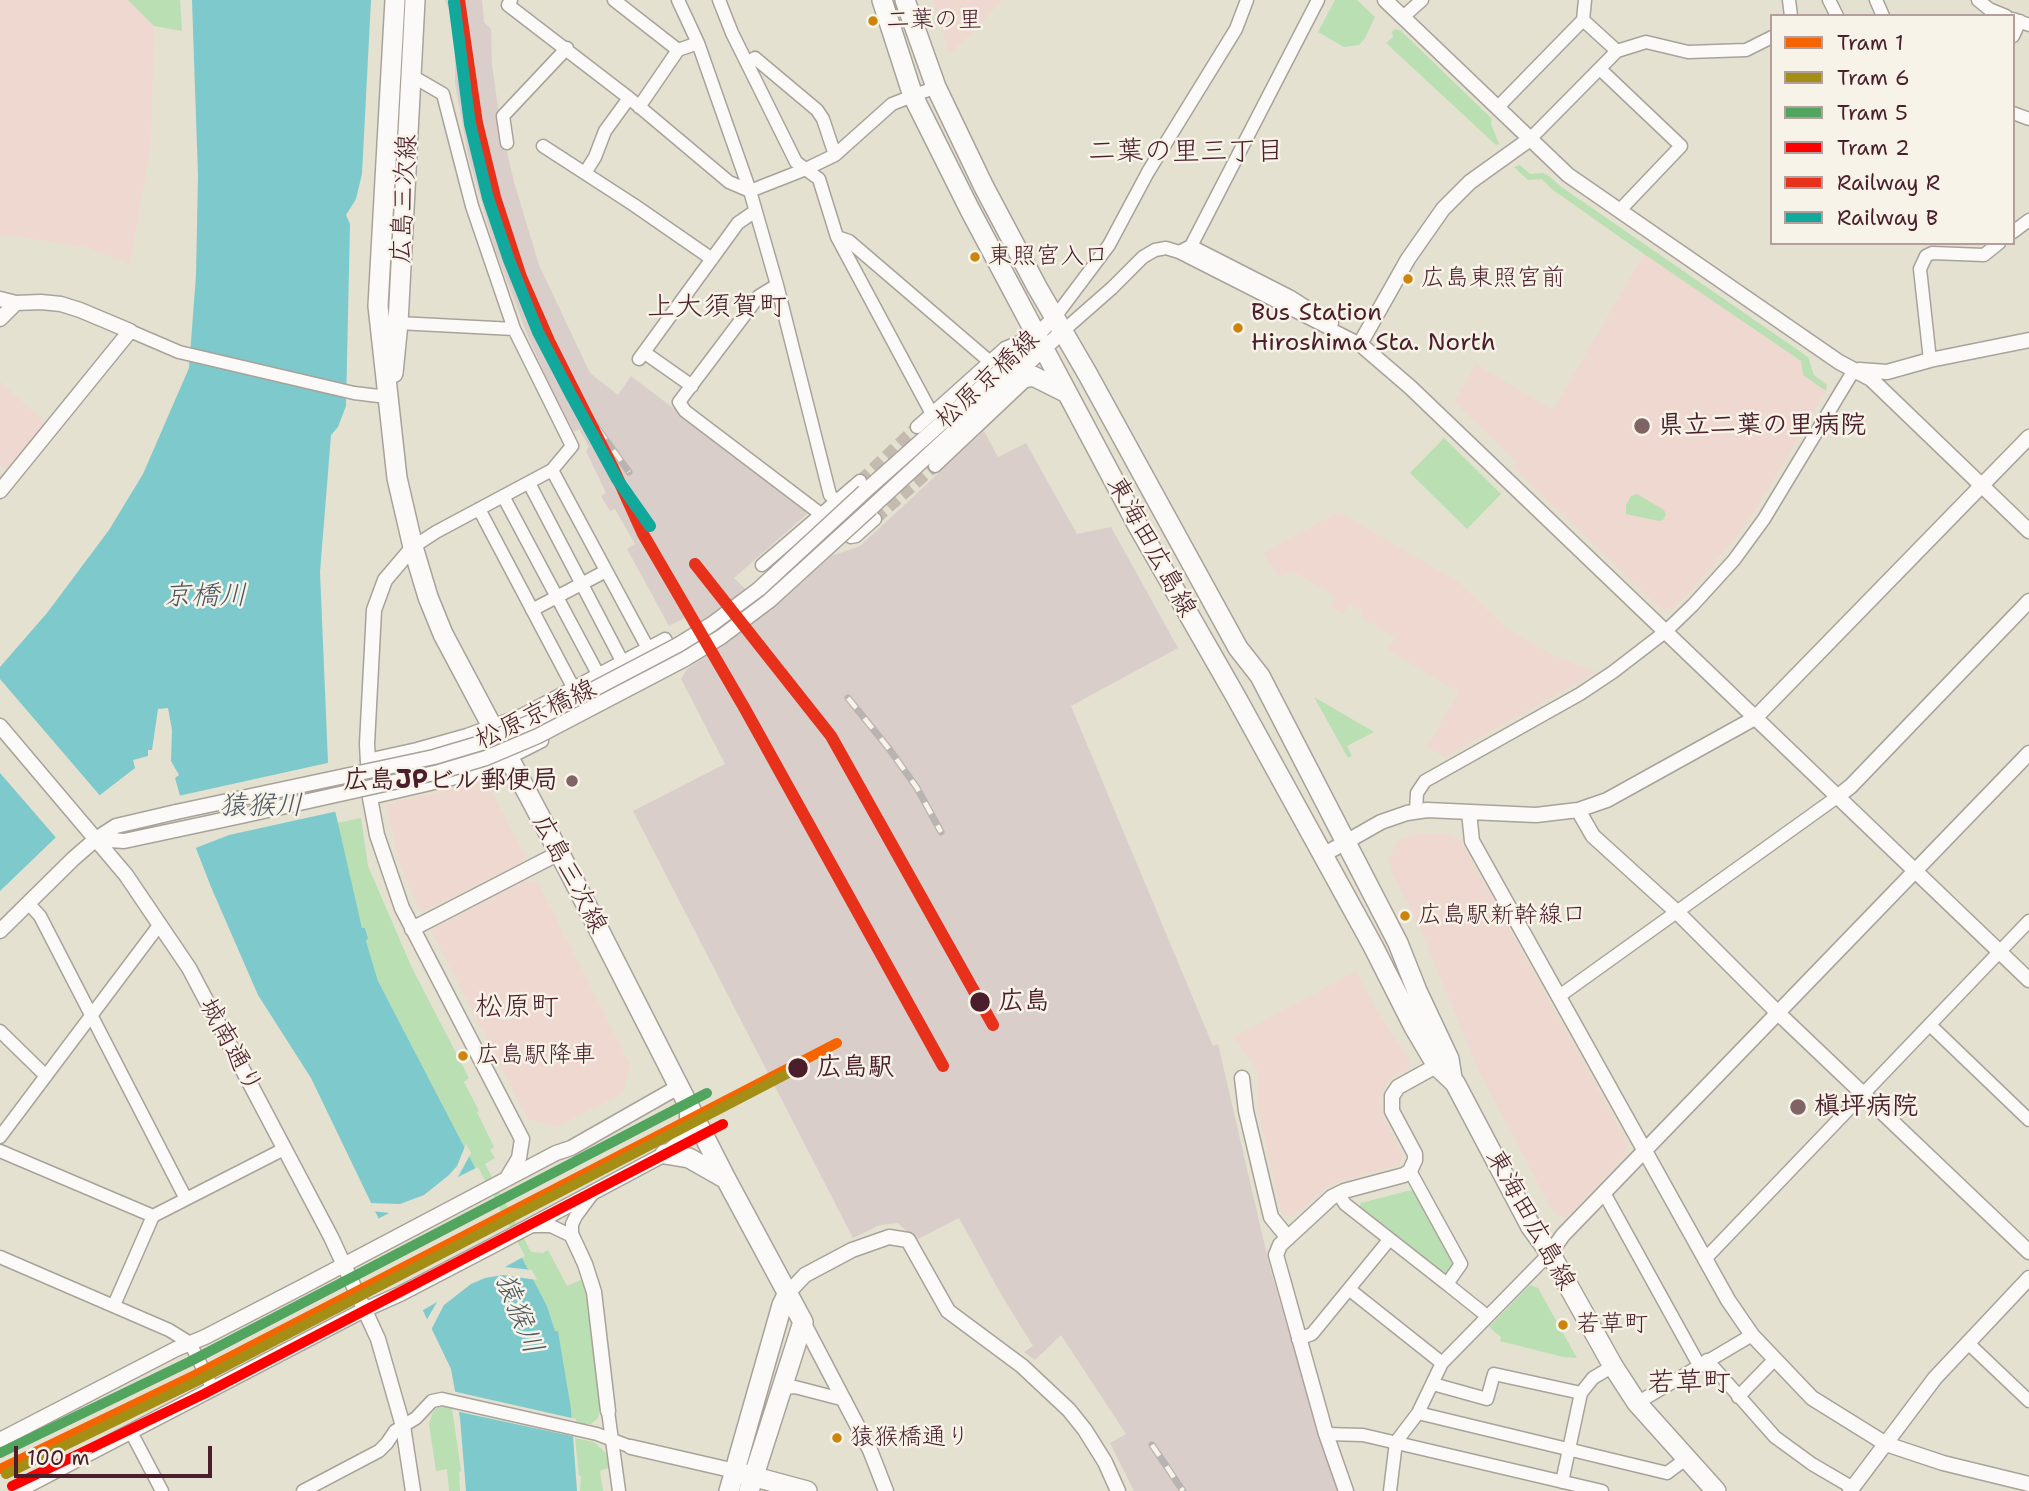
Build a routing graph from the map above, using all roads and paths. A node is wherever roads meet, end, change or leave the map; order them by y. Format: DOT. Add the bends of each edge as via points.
graph roads {
  1 [pos="395,0"];
  2 [pos="415,0"];
  3 [pos="511,0"];
  4 [pos="614,0"];
  5 [pos="678,0"];
  6 [pos="719,0"];
  7 [pos="882,0"];
  8 [pos="905,0"];
  9 [pos="1247,0"];
  10 [pos="1318,0"];
  11 [pos="1385,0"];
  12 [pos="1422,0"];
  13 [pos="1585,0"];
  14 [pos="1978,0"];
  15 [pos="2001,14"];
  16 [pos="1403,17"];
  17 [pos="1583,20"];
  18 [pos="1770,38"];
  19 [pos="698,43"];
  20 [pos="567,48"];
  21 [pos="678,50"];
  22 [pos="1617,51"];
  23 [pos="748,61"];
  24 [pos="1601,70"];
  25 [pos="412,76"];
  26 [pos="936,87"];
  27 [pos="913,96"];
  28 [pos="629,98"];
  29 [pos="639,107"];
  30 [pos="1497,108"];
  31 [pos="1530,139"];
  32 [pos="507,143"];
  33 [pos="543,146"];
  34 [pos="835,155"];
  35 [pos="806,169"];
  36 [pos="585,173"];
  37 [pos="750,191"];
  38 [pos="1620,210"];
  39 [pos="754,212"];
  40 [pos="837,237"];
  41 [pos="1996,245"];
  42 [pos="1191,246"];
  43 [pos="1179,252"];
  44 [pos="712,260"];
  45 [pos="777,285"];
  46 [pos="0,299"];
  47 [pos="16,303"];
  48 [pos="0,320"];
  49 [pos="398,323"];
  50 [pos="1059,324"];
  51 [pos="514,329"];
  52 [pos="130,331"];
  53 [pos="2029,340"];
  54 [pos="1040,342"];
  55 [pos="1360,344"];
  56 [pos="1930,360"];
  57 [pos="1854,370"];
  58 [pos="998,373"];
  59 [pos="1027,377"];
  60 [pos="691,386"];
  61 [pos="1068,393"];
  62 [pos="387,397"];
  63 [pos="932,414"];
  64 [pos="917,428"];
  65 [pos="2029,437"];
  66 [pos="935,466"];
  67 [pos="552,470"];
  68 [pos="860,481"];
  69 [pos="529,483"];
  70 [pos="1983,485"];
  71 [pos="0,491"];
  72 [pos="503,496"];
  73 [pos="837,502"];
  74 [pos="479,509"];
  75 [pos="823,514"];
  76 [pos="875,519"];
  77 [pos="2029,531"];
  78 [pos="413,547"];
  79 [pos="762,565"];
  80 [pos="607,571"];
  81 [pos="581,584"];
  82 [pos="557,597"];
  83 [pos="2029,601"];
  84 [pos="532,610"];
  85 [pos="1665,632"];
  86 [pos="647,648"];
  87 [pos="622,661"];
  88 [pos="597,674"];
  89 [pos="664,677"];
  90 [pos="573,687"];
  91 [pos="1755,718"];
  92 [pos="0,726"];
  93 [pos="491,727"];
  94 [pos="2029,753"];
  95 [pos="508,758"];
  96 [pos="367,760"];
  97 [pos="1837,797"];
  98 [pos="370,798"];
  99 [pos="1578,810"];
  100 [pos="1416,811"];
  101 [pos="1469,812"];
  102 [pos="96,839"];
  103 [pos="1345,843"];
  104 [pos="559,853"];
  105 [pos="1323,855"];
  106 [pos="1914,871"];
  107 [pos="28,903"];
  108 [pos="1678,913"];
  109 [pos="2029,921"];
  110 [pos="160,924"];
  111 [pos="412,929"];
  112 [pos="0,931"];
  113 [pos="2000,952"];
  114 [pos="2029,981"];
  115 [pos="1558,996"];
  116 [pos="1778,1013"];
  117 [pos="91,1016"];
  118 [pos="1930,1025"];
  119 [pos="0,1031"];
  120 [pos="1446,1068"];
  121 [pos="46,1076"];
  122 [pos="1242,1077"];
  123 [pos="680,1086"];
  124 [pos="1864,1094"];
  125 [pos="2029,1121"];
  126 [pos="0,1137"];
  127 [pos="284,1149"];
  128 [pos="0,1151"];
  129 [pos="1644,1151"];
  130 [pos="665,1154"];
  131 [pos="1410,1171"];
  132 [pos="726,1179"];
  133 [pos="501,1182"];
  134 [pos="594,1193"];
  135 [pos="1338,1193"];
  136 [pos="1604,1193"];
  137 [pos="186,1199"];
  138 [pos="153,1216"];
  139 [pos="525,1228"];
  140 [pos="572,1236"];
  141 [pos="1288,1238"];
  142 [pos="1389,1240"];
  143 [pos="2029,1252"];
  144 [pos="1550,1253"];
  145 [pos="0,1257"];
  146 [pos="1705,1259"];
  147 [pos="342,1265"];
  148 [pos="2029,1278"];
  149 [pos="1447,1284"];
  150 [pos="1349,1290"];
  151 [pos="789,1293"];
  152 [pos="114,1305"];
  153 [pos="364,1310"];
  154 [pos="1487,1316"];
  155 [pos="803,1322"];
  156 [pos="1752,1335"];
  157 [pos="1298,1339"];
  158 [pos="190,1343"];
  159 [pos="1968,1343"];
  160 [pos="1774,1360"];
  161 [pos="1703,1362"];
  162 [pos="1442,1363"];
  163 [pos="1613,1366"];
  164 [pos="1433,1384"];
  165 [pos="213,1389"];
  166 [pos="780,1392"];
  167 [pos="1581,1393"];
  168 [pos="1738,1397"];
  169 [pos="845,1400"];
  170 [pos="2029,1401"];
  171 [pos="1637,1403"];
  172 [pos="608,1411"];
  173 [pos="1418,1413"];
  174 [pos="403,1426"];
  175 [pos="131,1432"];
  176 [pos="1326,1434"];
  177 [pos="0,1440"];
  178 [pos="612,1440"];
  179 [pos="1396,1442"];
  180 [pos="1886,1444"];
  181 [pos="631,1447"];
  182 [pos="1569,1449"];
  183 [pos="1687,1458"];
  184 [pos="735,1471"];
  185 [pos="1562,1482"];
  186 [pos="752,1484"];
  187 [pos="2029,1484"];
  188 [pos="1852,1489"];
  189 [pos="17,1491"];
  190 [pos="162,1491"];
  191 [pos="303,1491"];
  192 [pos="412,1491"];
  193 [pos="619,1491"];
  194 [pos="729,1491"];
  195 [pos="807,1491"];
  196 [pos="886,1491"];
  197 [pos="1118,1491"];
  198 [pos="1346,1491"];
  199 [pos="1390,1491"];
  200 [pos="1602,1491"];
  201 [pos="1716,1491"];
  1 -- 62 [label="main road, 広島三次線" via="378,306"];
  2 -- 25 [label="main road, 広島三次線"];
  3 -- 20 [label="street" via="508,5"];
  4 -- 21 [label="street"];
  5 -- 19 [label="street"];
  6 -- 23 [label="street"];
  7 -- 27 [label="main road, 東海田広島線"];
  8 -- 26 [label="main road, 東海田広島線"];
  9 -- 50 [label="street" via="1236,29"];
  10 -- 42 [label="street"];
  11 -- 16 [label="street"];
  12 -- 16 [label="street"];
  13 -- 17 [label="street"];
  14 -- 15 [label="street"];
  16 -- 30 [label="street"];
  17 -- 22 [label="street"];
  17 -- 30 [label="street"];
  18 -- 22 [label="street" via="1746,50 1688,52 1646,42"];
  19 -- 21 [label="street"];
  19 -- 37 [label="street"];
  20 -- 28 [label="street"];
  20 -- 32 [label="street" via="503,117"];
  21 -- 29 [label="street"];
  22 -- 24 [label="street"];
  23 -- 34 [label="street" via="755,58 817,110"];
  23 -- 35 [label="street" via="796,162"];
  24 -- 31 [label="street"];
  24 -- 38 [label="street" via="1681,146"];
  25 -- 49 [label="main road, 広島三次線"];
  25 -- 51 [label="street" via="443,94 472,206"];
  26 -- 27 [label="street"];
  26 -- 50 [label="main road, 東海田広島線"];
  27 -- 34 [label="street" via="892,104"];
  27 -- 54 [label="main road, 東海田広島線"];
  28 -- 29 [label="street"];
  28 -- 36 [label="street" via="605,131"];
  29 -- 37 [label="street" via="729,182"];
  30 -- 31 [label="street"];
  31 -- 38 [label="street" via="1568,175"];
  31 -- 55 [label="street" via="1470,182 1443,209 1408,259"];
  33 -- 36 [label="street"];
  34 -- 35 [label="street"];
  35 -- 37 [label="street"];
  35 -- 40 [label="street" via="819,179"];
  36 -- 44 [label="street"];
  37 -- 39 [label="street"];
  38 -- 57 [label="street"];
  39 -- 44 [label="street" via="738,223"];
  39 -- 45 [label="street"];
  40 -- 58 [label="street" via="849,241"];
  40 -- 63 [label="street"];
  41 -- 56 [label="street" via="1984,255 1926,256 1920,269"];
  42 -- 43 [label="street"];
  42 -- 55 [label="street" via="1291,296"];
  43 -- 50 [label="street" via="1166,248 1149,252"];
  43 -- 55 [label="street"];
  44 -- 60 [label="street" via="642,356"];
  45 -- 60 [label="street" via="759,296"];
  45 -- 73 [label="street" via="830,495"];
  46 -- 47 [label="street"];
  47 -- 48 [label="street"];
  47 -- 52 [label="street" via="61,304"];
  49 -- 51 [label="street"];
  49 -- 62 [label="main road, 広島三次線"];
  50 -- 54 [label="street, 松原京橋線"];
  50 -- 103 [label="main road, 東海田広島線" via="1238,648 1260,676"];
  51 -- 67 [label="street" via="572,446"];
  52 -- 62 [label="street" via="187,354"];
  52 -- 71 [label="street"];
  53 -- 56 [label="street"];
  54 -- 58 [label="street, 松原京橋線"];
  54 -- 58 [label="street" via="1004,348"];
  54 -- 59 [label="street"];
  54 -- 61 [label="main road, 東海田広島線"];
  55 -- 85 [label="street"];
  56 -- 57 [label="street" via="1887,372"];
  57 -- 70 [label="street" via="1888,394"];
  57 -- 85 [label="street" via="1764,519 1714,583"];
  58 -- 59 [label="main road"];
  58 -- 63 [label="street"];
  58 -- 102 [label="street, 松原京橋線, bridge" via="720,619 531,722 463,749 116,826"];
  58 -- 102 [label="street, 松原京橋線, bridge" via="769,601 685,659 538,736 439,772 124,841"];
  59 -- 61 [label="main road"];
  59 -- 66 [label="street"];
  60 -- 75 [label="street" via="680,402 685,411"];
  61 -- 105 [label="main road, 東海田広島線"];
  62 -- 78 [label="main road, 広島三次線" via="397,478"];
  63 -- 64 [label="street"];
  65 -- 70 [label="street"];
  67 -- 69 [label="street"];
  67 -- 80 [label="street"];
  68 -- 73 [label="street"];
  69 -- 72 [label="street"];
  69 -- 81 [label="street"];
  70 -- 77 [label="street"];
  70 -- 91 [label="street"];
  72 -- 74 [label="street"];
  72 -- 82 [label="street"];
  73 -- 75 [label="street"];
  74 -- 78 [label="street"];
  74 -- 84 [label="street"];
  75 -- 76 [label="street" via="851,537"];
  75 -- 79 [label="street"];
  78 -- 93 [label="main road, 広島三次線" via="443,634"];
  78 -- 96 [label="street" via="385,580 374,610"];
  80 -- 81 [label="street"];
  80 -- 86 [label="street"];
  81 -- 82 [label="street"];
  81 -- 87 [label="street"];
  82 -- 84 [label="street"];
  82 -- 88 [label="street"];
  83 -- 97 [label="street"];
  84 -- 90 [label="street"];
  85 -- 91 [label="street"];
  85 -- 100 [label="street" via="1580,694 1425,781 1417,793"];
  86 -- 87 [label="street"];
  86 -- 89 [label="street"];
  86 -- 89 [label="street" via="664,639 680,668"];
  87 -- 88 [label="street"];
  88 -- 90 [label="street"];
  89 -- 95 [label="street"];
  90 -- 93 [label="street"];
  91 -- 97 [label="street"];
  91 -- 99 [label="street" via="1607,800"];
  92 -- 102 [label="street, 城南通り"];
  93 -- 95 [label="main road, 広島三次線"];
  93 -- 96 [label="street"];
  94 -- 106 [label="street"];
  95 -- 98 [label="street" via="469,775"];
  95 -- 104 [label="main road, 広島三次線"];
  96 -- 98 [label="street"];
  97 -- 106 [label="street"];
  97 -- 108 [label="street"];
  98 -- 111 [label="street" via="383,859"];
  99 -- 101 [label="street" via="1549,815"];
  99 -- 108 [label="street" via="1593,836"];
  100 -- 101 [label="street"];
  100 -- 103 [label="street" via="1381,822"];
  101 -- 115 [label="street" via="1472,841"];
  102 -- 107 [label="street"];
  102 -- 110 [label="street, 城南通り"];
  103 -- 105 [label="street"];
  103 -- 120 [label="main road, 東海田広島線" via="1398,943"];
  104 -- 111 [label="street"];
  104 -- 123 [label="main road, 広島三次線"];
  105 -- 120 [label="main road, 東海田広島線"];
  106 -- 113 [label="street"];
  106 -- 116 [label="street"];
  107 -- 112 [label="street"];
  107 -- 117 [label="street" via="40,916"];
  108 -- 115 [label="street"];
  108 -- 116 [label="street"];
  109 -- 113 [label="street"];
  110 -- 117 [label="street"];
  110 -- 127 [label="street, 城南通り" via="189,968"];
  111 -- 133 [label="street" via="522,1139 519,1158"];
  113 -- 114 [label="street"];
  113 -- 118 [label="street"];
  115 -- 129 [label="street"];
  116 -- 124 [label="street"];
  116 -- 129 [label="street"];
  117 -- 121 [label="street"];
  117 -- 137 [label="street"];
  118 -- 124 [label="street"];
  118 -- 125 [label="street"];
  119 -- 121 [label="street"];
  120 -- 131 [label="street" via="1398,1087 1392,1096 1392,1111 1415,1154"];
  120 -- 144 [label="main road, 東海田広島線" via="1531,1227"];
  121 -- 126 [label="street"];
  122 -- 141 [label="street" via="1271,1217"];
  123 -- 130 [label="street" via="687,1132"];
  123 -- 132 [label="main road, 広島三次線"];
  123 -- 133 [label="street"];
  124 -- 143 [label="street"];
  124 -- 146 [label="street"];
  127 -- 137 [label="street"];
  127 -- 147 [label="street, 城南通り"];
  128 -- 138 [label="street"];
  129 -- 136 [label="street"];
  129 -- 146 [label="street"];
  130 -- 132 [label="main road" via="689,1158"];
  130 -- 134 [label="street"];
  131 -- 135 [label="street"];
  131 -- 149 [label="street" via="1461,1264"];
  132 -- 151 [label="main road, 広島三次線"];
  133 -- 147 [label="street"];
  134 -- 139 [label="street"];
  134 -- 140 [label="street" via="576,1216"];
  135 -- 141 [label="street"];
  135 -- 142 [label="street"];
  136 -- 144 [label="street"];
  136 -- 161 [label="street"];
  137 -- 138 [label="street"];
  138 -- 152 [label="street"];
  139 -- 140 [label="street" via="551,1226"];
  139 -- 153 [label="street"];
  140 -- 172 [label="street" via="594,1292"];
  141 -- 157 [label="street" via="1276,1259"];
  142 -- 149 [label="street"];
  142 -- 150 [label="street"];
  144 -- 154 [label="street"];
  144 -- 163 [label="main road, 東海田広島線"];
  145 -- 152 [label="street"];
  146 -- 156 [label="street"];
  147 -- 153 [label="street, 城南通り"];
  147 -- 158 [label="street"];
  148 -- 159 [label="street"];
  149 -- 154 [label="street"];
  150 -- 157 [label="street" via="1312,1334"];
  150 -- 162 [label="street"];
  151 -- 155 [label="main road, 広島三次線"];
  151 -- 184 [label="main road"];
  151 -- 197 [label="street" via="806,1275 852,1250 880,1239 899,1237 910,1242 948,1311 1022,1366 1069,1410 1105,1462"];
  152 -- 158 [label="street"];
  153 -- 165 [label="street"];
  153 -- 174 [label="street, 城南通り" via="385,1356"];
  154 -- 162 [label="street"];
  155 -- 166 [label="main road"];
  155 -- 169 [label="street"];
  156 -- 160 [label="street"];
  156 -- 161 [label="street"];
  157 -- 176 [label="street"];
  158 -- 165 [label="street"];
  158 -- 177 [label="street"];
  159 -- 170 [label="street"];
  159 -- 180 [label="street" via="1935,1378"];
  160 -- 168 [label="street"];
  160 -- 180 [label="street" via="1812,1398"];
  161 -- 168 [label="street"];
  161 -- 171 [label="street"];
  162 -- 164 [label="street"];
  163 -- 167 [label="street" via="1593,1378"];
  163 -- 171 [label="main road, 東海田広島線"];
  164 -- 167 [label="street" via="1487,1399 1494,1374"];
  164 -- 173 [label="street"];
  165 -- 175 [label="street"];
  166 -- 169 [label="street" via="795,1387"];
  166 -- 186 [label="main road"];
  167 -- 182 [label="street"];
  168 -- 188 [label="street" via="1775,1437"];
  169 -- 196 [label="street"];
  171 -- 183 [label="main road, 東海田広島線"];
  172 -- 178 [label="street"];
  173 -- 179 [label="street"];
  173 -- 182 [label="street"];
  174 -- 178 [label="street" via="432,1401 442,1399"];
  174 -- 191 [label="street" via="379,1451"];
  174 -- 192 [label="street, 城南通り"];
  175 -- 189 [label="street"];
  175 -- 190 [label="street"];
  176 -- 179 [label="street"];
  176 -- 198 [label="street"];
  178 -- 181 [label="street"];
  178 -- 193 [label="street"];
  179 -- 185 [label="street"];
  179 -- 199 [label="street"];
  180 -- 187 [label="street"];
  180 -- 188 [label="street"];
  181 -- 184 [label="street"];
  182 -- 183 [label="street" via="1667,1473"];
  182 -- 185 [label="street"];
  183 -- 201 [label="main road, 東海田広島線"];
  184 -- 186 [label="main road"];
  184 -- 194 [label="main road"];
  185 -- 200 [label="street"];
  186 -- 195 [label="main road"];
}
